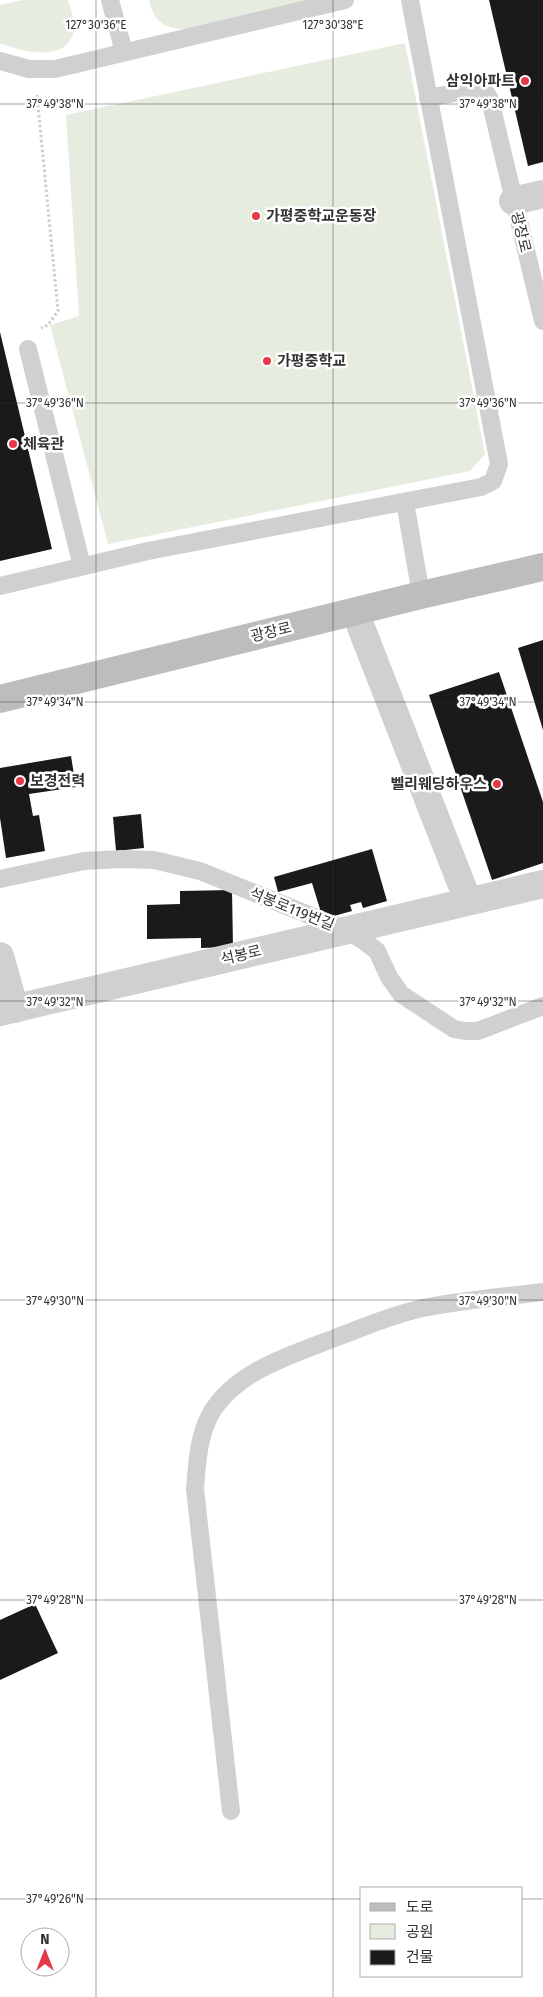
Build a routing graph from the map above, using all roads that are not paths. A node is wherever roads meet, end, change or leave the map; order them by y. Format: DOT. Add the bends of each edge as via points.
graph roads {
  1 [pos="110,0"];
  2 [pos="410,0"];
  3 [pos="334,1"];
  4 [pos="124,52"];
  5 [pos="0,61"];
  6 [pos="428,98"];
  7 [pos="543,194"];
  8 [pos="513,201"];
  9 [pos="543,321"];
  10 [pos="28,350"];
  11 [pos="404,502"];
  12 [pos="82,566"];
  13 [pos="543,567"];
  14 [pos="0,586"];
  15 [pos="421,595"];
  16 [pos="355,612"];
  17 [pos="0,699"];
  18 [pos="0,879"];
  19 [pos="543,884"];
  20 [pos="468,901"];
  21 [pos="346,930"];
  22 [pos="0,956"];
  23 [pos="543,1006"];
  24 [pos="7,1010"];
  25 [pos="543,1292"];
  26 [pos="231,1812"];
  1 -- 4 [label="lane"];
  2 -- 6 [label="lane"];
  3 -- 4 [label="lane"];
  4 -- 5 [label="lane" via="55,69 29,69"];
  6 -- 8 [label="lane, 광장로" via="476,89 487,94"];
  6 -- 11 [label="lane" via="498,464 492,481 481,487"];
  7 -- 8 [label="street"];
  8 -- 9 [label="lane, 광장로"];
  10 -- 12 [label="lane"];
  11 -- 12 [label="lane"];
  11 -- 15 [label="lane"];
  12 -- 14 [label="lane"];
  13 -- 15 [label="street, 광장로"];
  15 -- 16 [label="street, 광장로"];
  16 -- 17 [label="street, 광장로"];
  16 -- 20 [label="street"];
  18 -- 21 [label="lane, 석봉로119번길" via="84,861 154,860 200,871"];
  19 -- 20 [label="street, 석봉로"];
  20 -- 21 [label="street, 석봉로"];
  21 -- 23 [label="lane, 석봉로119번길" via="377,952 401,994 454,1029 478,1031"];
  21 -- 24 [label="street, 석봉로"];
  22 -- 24 [label="street, 석봉로"];
  25 -- 26 [label="lane" via="422,1308 383,1319 281,1359 252,1374 228,1392 211,1415 201,1437 195,1489"];
}
